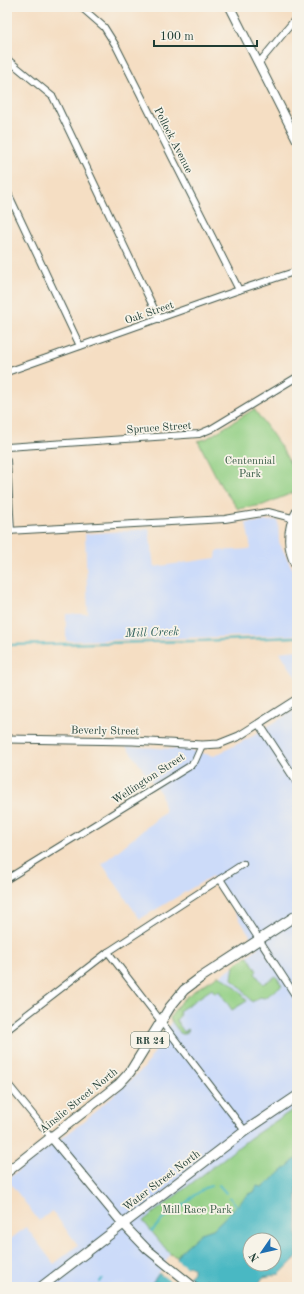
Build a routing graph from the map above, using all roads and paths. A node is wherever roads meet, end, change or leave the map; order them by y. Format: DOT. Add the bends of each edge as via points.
graph roads {
  1 [pos="81,7"];
  2 [pos="230,7"];
  3 [pos="297,17"];
  4 [pos="7,59"];
  5 [pos="258,64"];
  6 [pos="297,140"];
  7 [pos="7,191"];
  8 [pos="297,271"];
  9 [pos="239,290"];
  10 [pos="159,319"];
  11 [pos="80,346"];
  12 [pos="7,372"];
  13 [pos="297,377"];
  14 [pos="7,447"];
  15 [pos="7,463"];
  16 [pos="295,514"];
  17 [pos="9,531"];
  18 [pos="297,568"];
  19 [pos="297,699"];
  20 [pos="259,724"];
  21 [pos="7,739"];
  22 [pos="202,745"];
  23 [pos="297,782"];
  24 [pos="243,864"];
  25 [pos="7,879"];
  26 [pos="220,879"];
  27 [pos="297,915"];
  28 [pos="259,940"];
  29 [pos="108,952"];
  30 [pos="297,998"];
  31 [pos="162,1021"];
  32 [pos="7,1030"];
  33 [pos="7,1082"];
  34 [pos="297,1096"];
  35 [pos="245,1131"];
  36 [pos="51,1138"];
  37 [pos="7,1172"];
  38 [pos="123,1224"];
  39 [pos="42,1287"];
  40 [pos="194,1287"];
  1 -- 9 [label="street, Pollock Avenue" via="104,27 116,46"];
  2 -- 5 [label="main road"];
  3 -- 5 [label="street"];
  4 -- 10 [label="street" via="53,97"];
  5 -- 6 [label="main road"];
  7 -- 11 [label="street"];
  8 -- 9 [label="street, Oak Street"];
  9 -- 10 [label="street, Oak Street"];
  10 -- 11 [label="street, Oak Street"];
  11 -- 12 [label="street, Oak Street"];
  13 -- 14 [label="street, Spruce Street" via="199,434"];
  15 -- 17 [label="street"];
  16 -- 17 [label="street" via="268,512 225,519"];
  16 -- 18 [label="main road" via="290,528 289,547"];
  19 -- 20 [label="street"];
  20 -- 22 [label="street" via="227,742"];
  20 -- 23 [label="street"];
  21 -- 22 [label="street, Beverly Street"];
  22 -- 25 [label="street, Wellington Street" via="190,766"];
  24 -- 26 [label="street"];
  26 -- 28 [label="street"];
  26 -- 29 [label="street"];
  27 -- 28 [label="main road, Ainslie Street North / RR 24"];
  28 -- 30 [label="street"];
  28 -- 31 [label="main road, Ainslie Street North / RR 24" via="184,990"];
  29 -- 31 [label="street"];
  29 -- 32 [label="street"];
  31 -- 35 [label="street"];
  31 -- 36 [label="main road, Ainslie Street North / RR 24" via="120,1084"];
  33 -- 36 [label="street"];
  34 -- 35 [label="main road, Water Street North"];
  35 -- 38 [label="main road, Water Street North"];
  36 -- 37 [label="main road, Ainslie Street North / RR 24"];
  36 -- 38 [label="main road"];
  38 -- 39 [label="main road, Water Street North"];
  38 -- 40 [label="main road" via="147,1249"];
}
